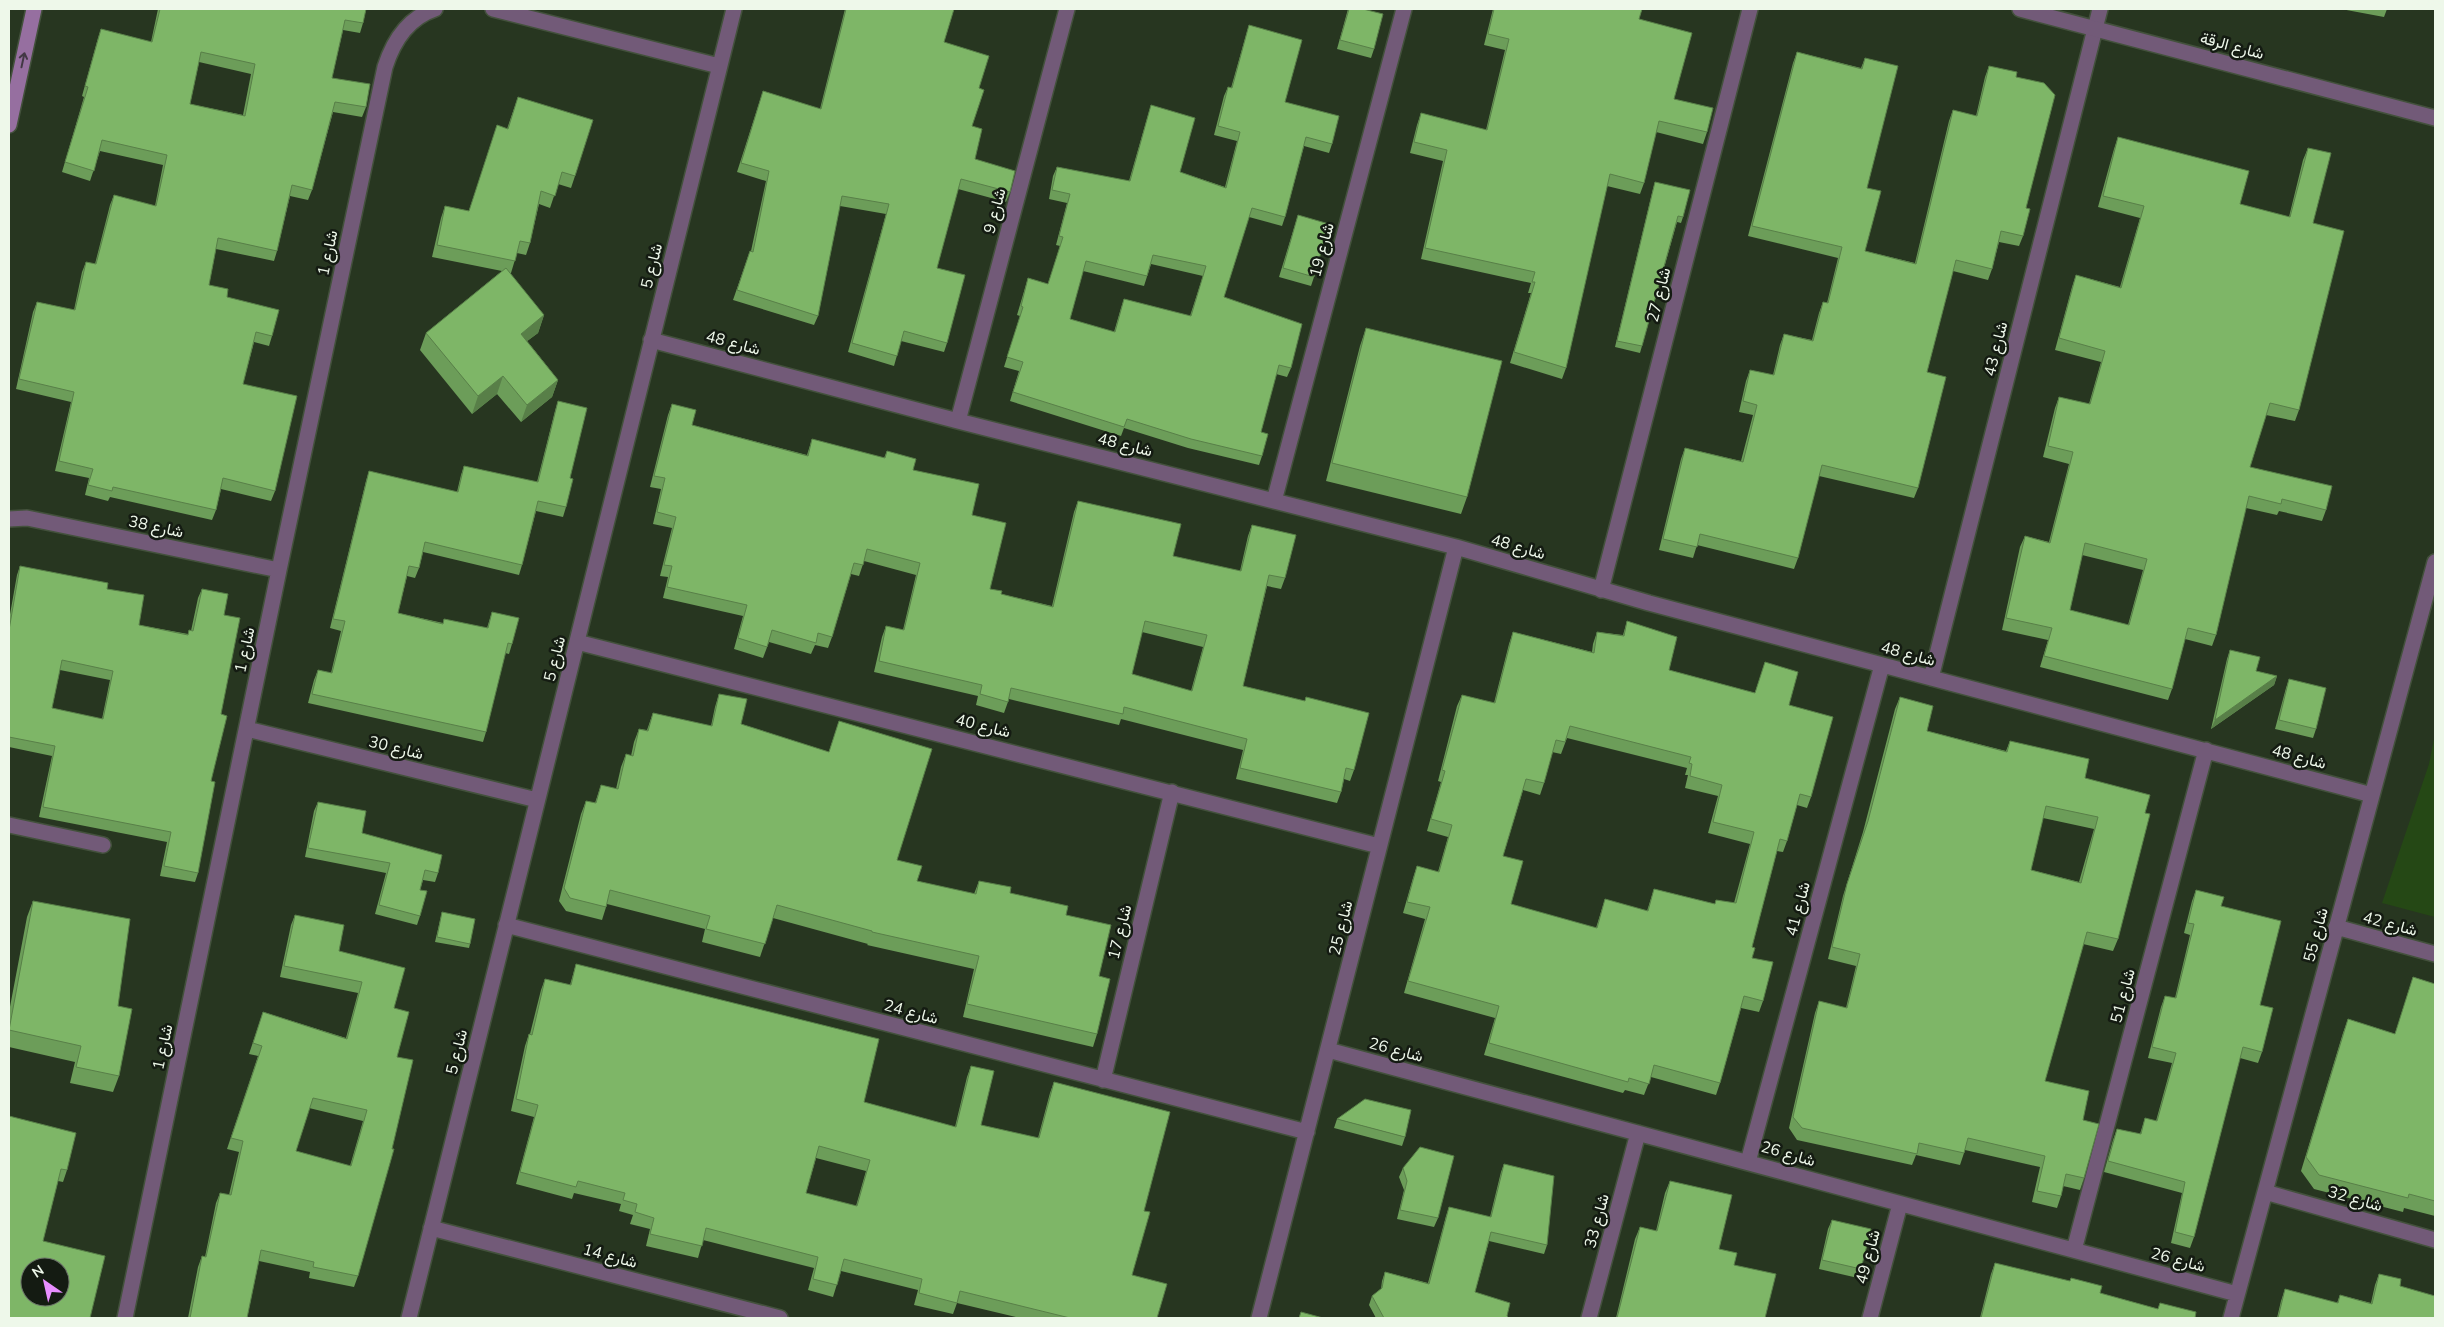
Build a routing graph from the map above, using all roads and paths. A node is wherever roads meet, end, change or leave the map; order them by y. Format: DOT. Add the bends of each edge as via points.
graph roads {
  1 [pos="34,9"];
  2 [pos="435,9"];
  3 [pos="493,9"];
  4 [pos="734,9"];
  5 [pos="1067,9"];
  6 [pos="1404,9"];
  7 [pos="1750,9"];
  8 [pos="2020,9"];
  9 [pos="2100,9"];
  10 [pos="2095,28"];
  11 [pos="719,66"];
  12 [pos="2435,118"];
  13 [pos="9,125"];
  14 [pos="651,340"];
  15 [pos="958,421"];
  16 [pos="1274,501"];
  17 [pos="9,509"];
  18 [pos="26,518"];
  19 [pos="9,519"];
  20 [pos="1456,547"];
  21 [pos="2435,562"];
  22 [pos="278,570"];
  23 [pos="1601,590"];
  24 [pos="577,642"];
  25 [pos="1882,665"];
  26 [pos="1931,678"];
  27 [pos="247,729"];
  28 [pos="2206,750"];
  29 [pos="1172,792"];
  30 [pos="2372,795"];
  31 [pos="537,800"];
  32 [pos="9,825"];
  33 [pos="103,845"];
  34 [pos="1380,846"];
  35 [pos="506,925"];
  36 [pos="2336,927"];
  37 [pos="2435,954"];
  38 [pos="1328,1050"];
  39 [pos="1103,1080"];
  40 [pos="1307,1132"];
  41 [pos="1638,1133"];
  42 [pos="1748,1162"];
  43 [pos="2265,1192"];
  44 [pos="1900,1204"];
  45 [pos="431,1228"];
  46 [pos="2435,1240"];
  47 [pos="2074,1250"];
  48 [pos="2237,1294"];
  49 [pos="125,1318"];
  50 [pos="409,1318"];
  51 [pos="780,1318"];
  52 [pos="1259,1318"];
  53 [pos="1589,1318"];
  54 [pos="1870,1318"];
  55 [pos="2231,1318"];
  13 -- 1 [label="main road, one-way"];
  2 -- 22 [label="street, شارع 1" via="406,27 390,52 385,67"];
  3 -- 11 [label="street"];
  4 -- 11 [label="street, شارع 5"];
  5 -- 15 [label="street, شارع 9"];
  6 -- 16 [label="street, شارع 19"];
  7 -- 23 [label="street, شارع 27"];
  8 -- 10 [label="street, شارع الرقة"];
  9 -- 10 [label="street, شارع 43"];
  10 -- 12 [label="street, شارع الرقة"];
  10 -- 26 [label="street, شارع 43"];
  11 -- 14 [label="street, شارع 5"];
  14 -- 15 [label="street, شارع 48"];
  14 -- 24 [label="street, شارع 5"];
  15 -- 16 [label="street, شارع 48"];
  16 -- 20 [label="street, شارع 48"];
  17 -- 18 [label="street, شارع 38"];
  18 -- 19 [label="street, شارع 38"];
  18 -- 22 [label="street, شارع 38"];
  20 -- 23 [label="street, شارع 48"];
  20 -- 34 [label="street, شارع 25"];
  21 -- 30 [label="street, شارع 55"];
  22 -- 27 [label="street, شارع 1"];
  23 -- 25 [label="street, شارع 48"];
  24 -- 29 [label="street, شارع 40"];
  24 -- 31 [label="street, شارع 5"];
  25 -- 26 [label="street, شارع 48"];
  25 -- 42 [label="street, شارع 41"];
  26 -- 28 [label="street, شارع 48"];
  27 -- 31 [label="street, شارع 30"];
  27 -- 49 [label="street, شارع 1"];
  28 -- 30 [label="street, شارع 48"];
  28 -- 47 [label="street, شارع 51"];
  29 -- 34 [label="street, شارع 40"];
  29 -- 39 [label="street, شارع 17"];
  30 -- 36 [label="street, شارع 55"];
  31 -- 35 [label="street, شارع 5"];
  32 -- 33 [label="street"];
  34 -- 38 [label="street, شارع 25"];
  35 -- 39 [label="street, شارع 24"];
  35 -- 45 [label="street, شارع 5"];
  36 -- 37 [label="street, شارع 42"];
  36 -- 43 [label="street, شارع 55"];
  38 -- 40 [label="street, شارع 25"];
  38 -- 41 [label="street, شارع 26"];
  39 -- 40 [label="street, شارع 24"];
  40 -- 52 [label="street, شارع 25"];
  41 -- 42 [label="street, شارع 26"];
  41 -- 53 [label="street, شارع 33"];
  42 -- 44 [label="street, شارع 26"];
  43 -- 46 [label="street, شارع 32"];
  43 -- 48 [label="street, شارع 55"];
  44 -- 47 [label="street, شارع 26"];
  44 -- 54 [label="street, شارع 49"];
  45 -- 50 [label="street, شارع 5"];
  45 -- 51 [label="street, شارع 14"];
  47 -- 48 [label="street, شارع 26"];
  48 -- 55 [label="street, شارع 55"];
}
